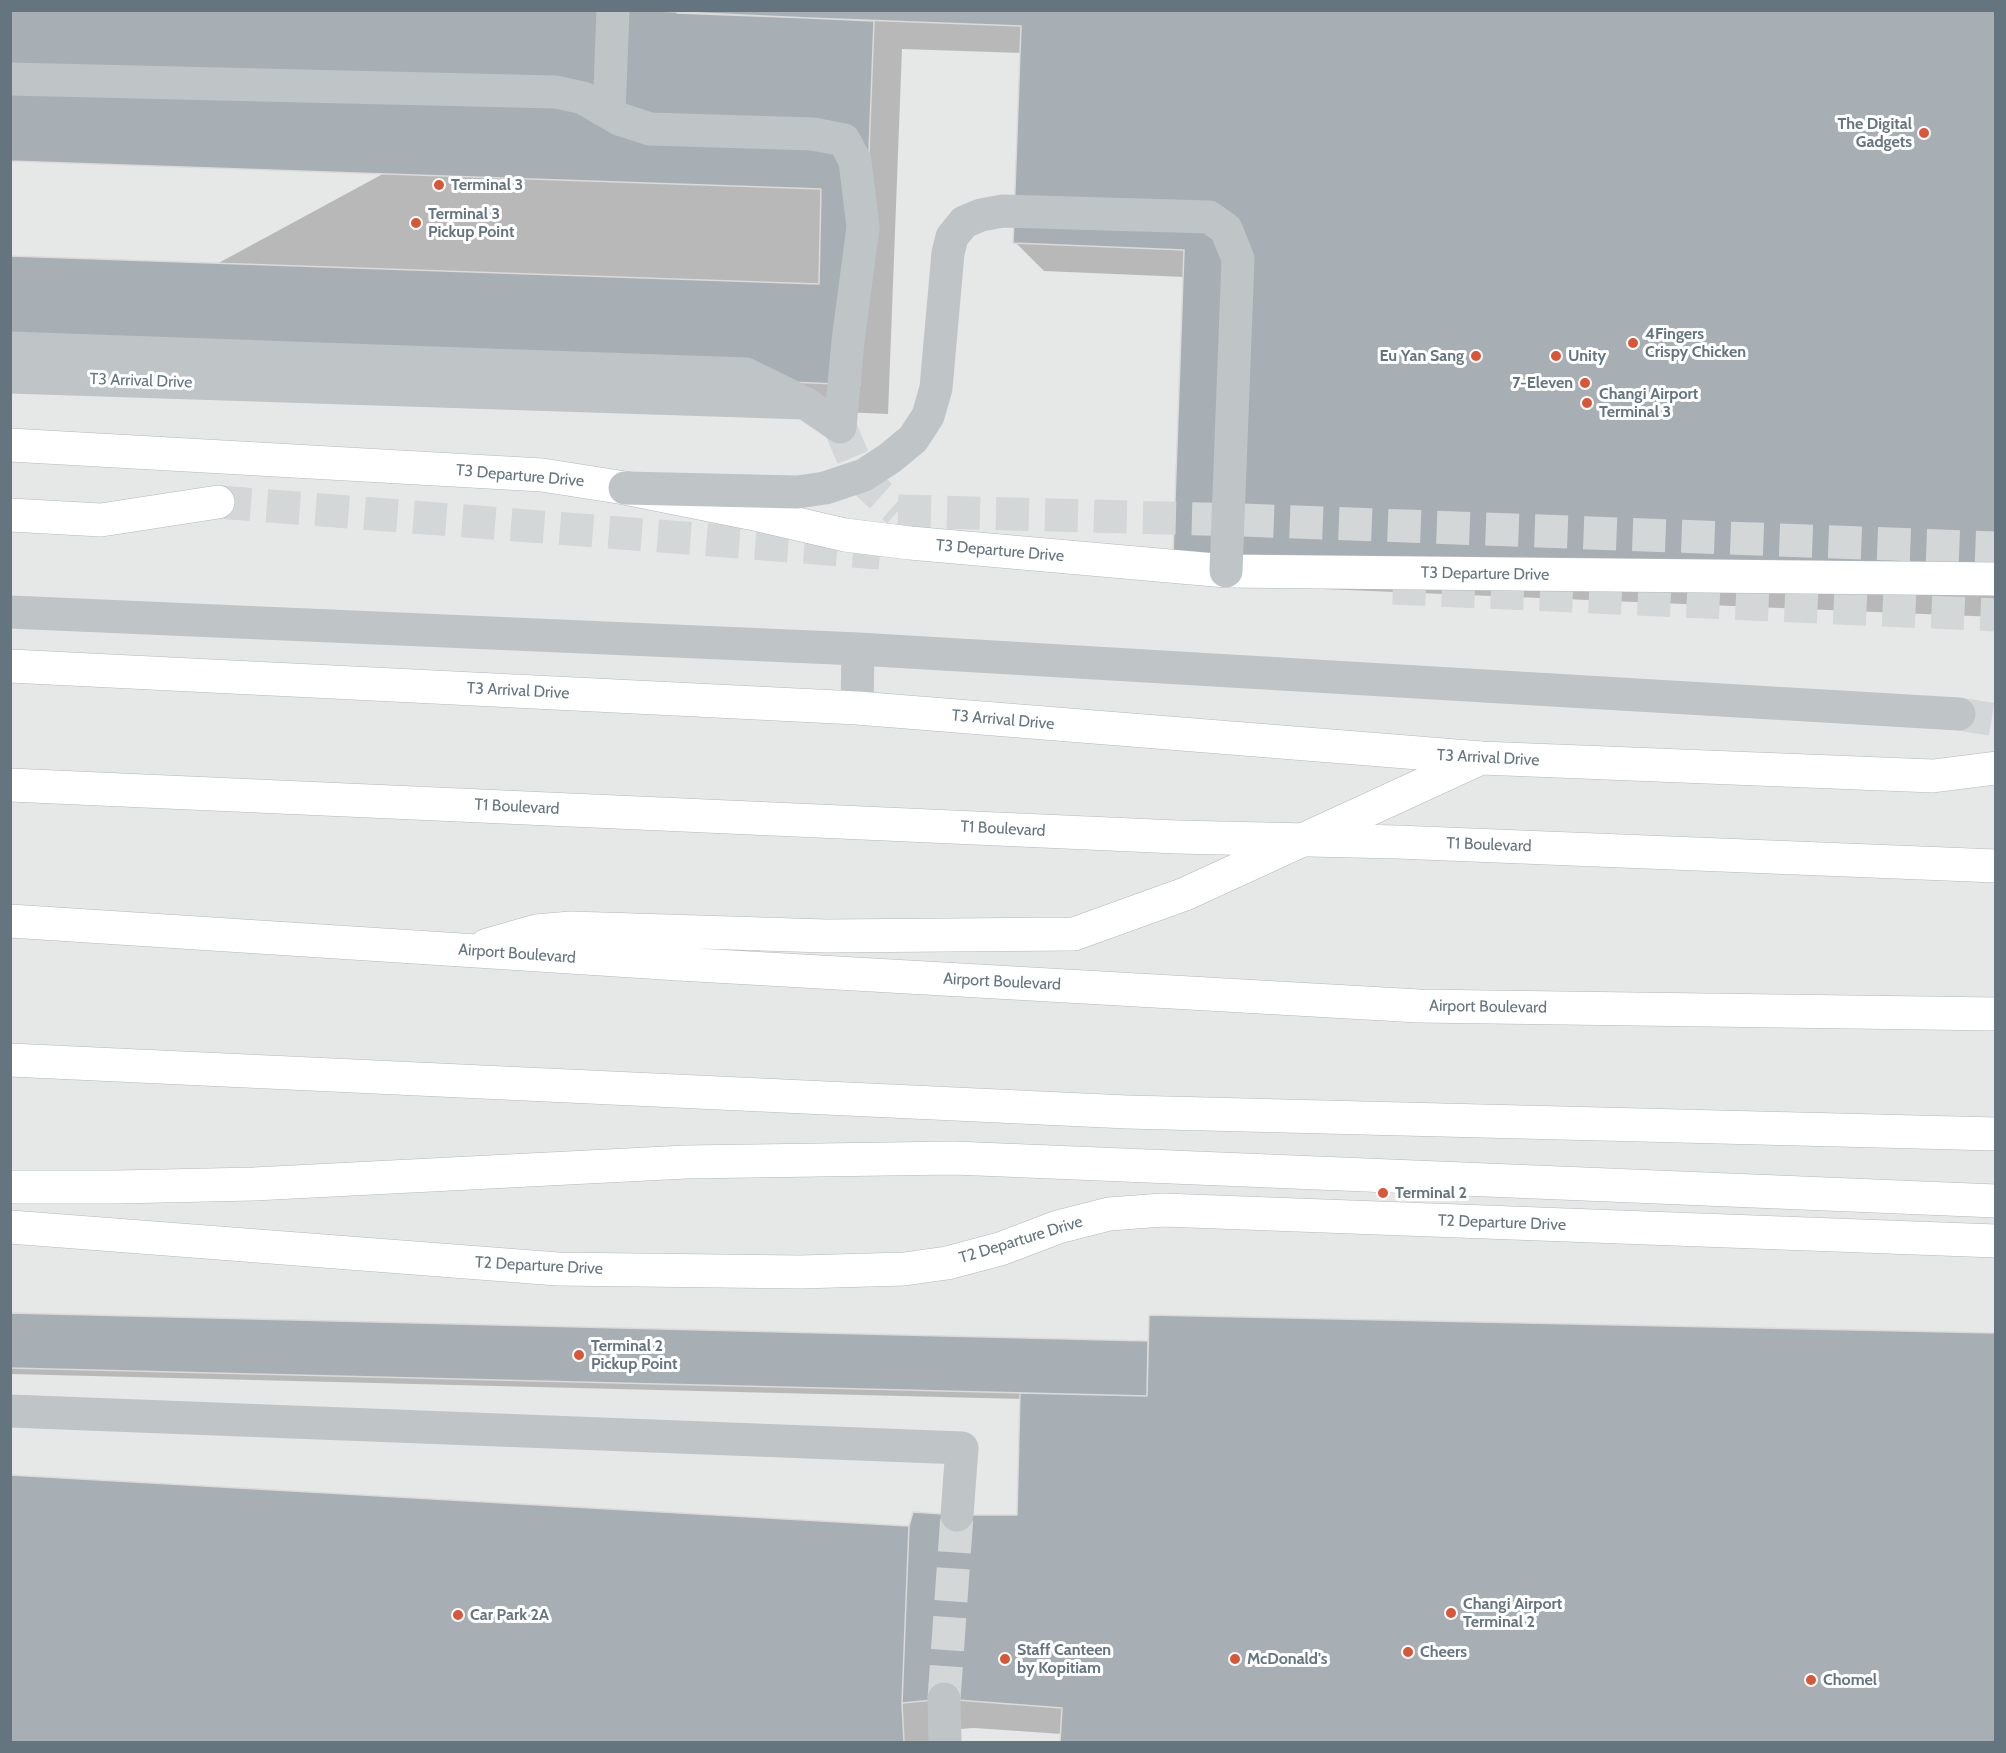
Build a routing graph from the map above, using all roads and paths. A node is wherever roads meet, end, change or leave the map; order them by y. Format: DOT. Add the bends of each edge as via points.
graph roads {
  1 [pos="613,10"];
  2 [pos="10,79"];
  3 [pos="609,113"];
  4 [pos="10,348"];
  5 [pos="10,377"];
  6 [pos="804,403"];
  7 [pos="10,445"];
  8 [pos="625,488"];
  9 [pos="218,502"];
  10 [pos="10,515"];
  11 [pos="1226,571"];
  12 [pos="1995,579"];
  13 [pos="10,612"];
  14 [pos="858,649"];
  15 [pos="10,666"];
  16 [pos="857,708"];
  17 [pos="1959,714"];
  18 [pos="1481,758"];
  19 [pos="1995,768"];
  20 [pos="10,785"];
  21 [pos="1995,866"];
  22 [pos="10,921"];
  23 [pos="465,951"];
  24 [pos="1995,1014"];
  25 [pos="10,1060"];
  26 [pos="1995,1134"];
  27 [pos="10,1187"];
  28 [pos="1995,1201"];
  29 [pos="10,1227"];
  30 [pos="1995,1241"];
  31 [pos="10,1411"];
  32 [pos="957,1515"];
  33 [pos="944,1700"];
  34 [pos="945,1743"];
  1 -- 3 [label="lane"];
  2 -- 3 [label="lane" via="556,92 583,98"];
  3 -- 6 [label="lane" via="650,129 813,134 844,140 855,161 862,226 840,427"];
  4 -- 6 [label="lane" via="747,374"];
  5 -- 6 [label="lane, T3 Arrival Drive"];
  7 -- 8 [label="main road, T3 Departure Drive" via="542,475"];
  8 -- 11 [label="main road, T3 Departure Drive, bridge" via="845,535"];
  8 -- 11 [label="lane, bridge" via="797,492 825,488 864,475 890,458 913,439 928,416 936,388 948,253 952,237 964,222 1003,211 1209,217 1226,229 1238,259"];
  9 -- 10 [label="main road" via="101,520"];
  11 -- 12 [label="main road, T3 Departure Drive"];
  13 -- 14 [label="lane"];
  14 -- 16 [label="lane"];
  14 -- 17 [label="lane"];
  15 -- 16 [label="main road, T3 Arrival Drive"];
  16 -- 18 [label="main road, T3 Arrival Drive"];
  18 -- 19 [label="main road, T3 Arrival Drive" via="1933,776"];
  18 -- 23 [label="main road" via="1185,894 1074,934 826,936 571,928 536,931"];
  20 -- 21 [label="main road, T1 Boulevard" via="1165,837 1397,842"];
  22 -- 23 [label="main road, Airport Boulevard"];
  23 -- 24 [label="main road, Airport Boulevard" via="1419,1006"];
  25 -- 26 [label="main road" via="1126,1112"];
  27 -- 28 [label="main road" via="254,1184 686,1162 954,1158"];
  29 -- 30 [label="main road, T2 Departure Drive" via="558,1269 800,1272 904,1269 947,1263 1109,1214 1162,1210"];
  31 -- 32 [label="lane" via="962,1448"];
  33 -- 34 [label="lane"];
}
